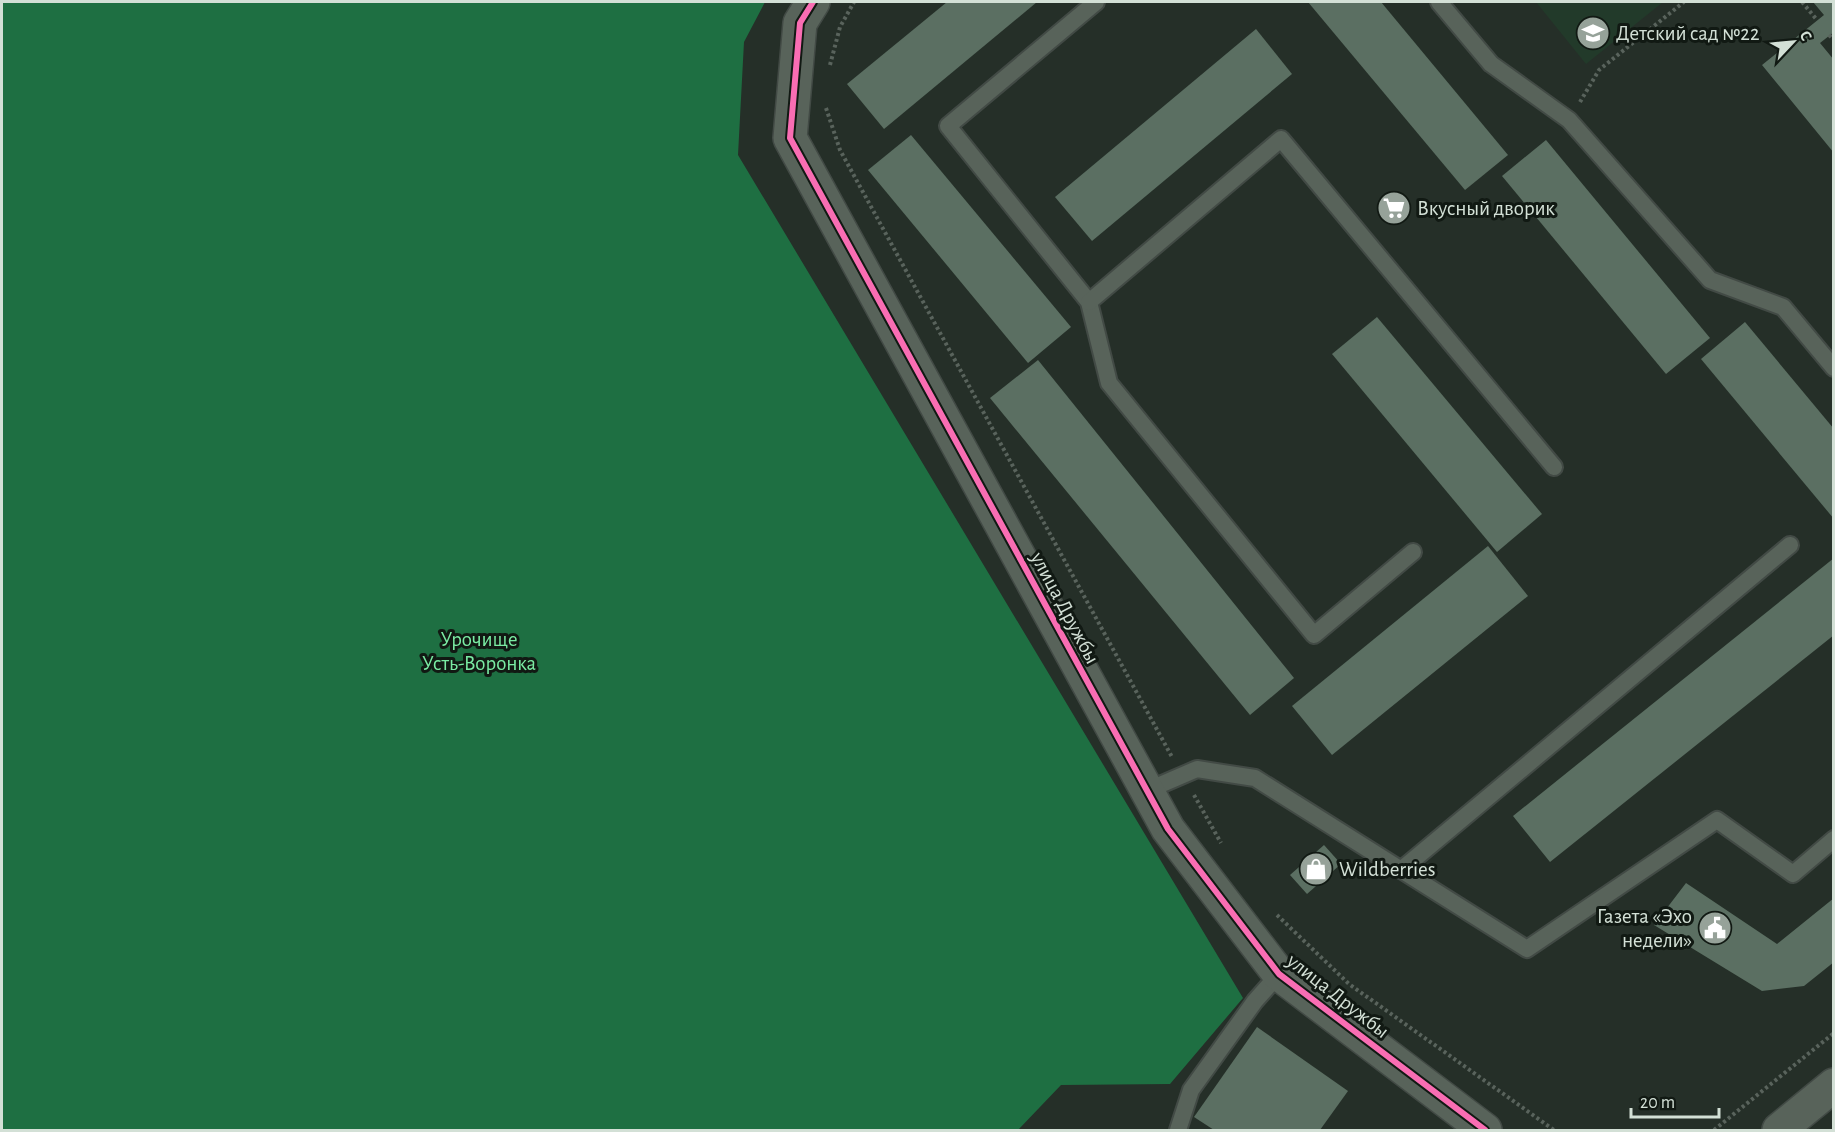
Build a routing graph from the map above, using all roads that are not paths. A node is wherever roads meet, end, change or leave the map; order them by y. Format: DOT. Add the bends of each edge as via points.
graph roads {
  1 [pos="813,2"];
  2 [pos="1096,2"];
  3 [pos="1439,2"];
  4 [pos="1089,302"];
  5 [pos="1833,368"];
  6 [pos="1554,467"];
  7 [pos="1790,546"];
  8 [pos="1413,552"];
  9 [pos="1146,791"];
  10 [pos="1833,839"];
  11 [pos="1401,870"];
  12 [pos="1279,974"];
  13 [pos="1833,1085"];
  14 [pos="1178,1131"];
  15 [pos="1485,1131"];
  16 [pos="1779,1131"];
  1 -- 9 [label="street, улица Дружбы" via="800,23 790,138"];
  2 -- 4 [label="lane" via="948,126"];
  3 -- 5 [label="lane" via="1491,64 1569,120 1710,280 1783,308"];
  4 -- 6 [label="lane" via="1281,139"];
  4 -- 8 [label="lane" via="1109,383 1314,635"];
  7 -- 11 [label="lane"];
  9 -- 11 [label="lane" via="1197,769 1255,778"];
  9 -- 12 [label="street, улица Дружбы" via="1168,829"];
  10 -- 11 [label="lane" via="1793,874 1717,820 1527,949"];
  12 -- 14 [label="lane" via="1191,1090"];
  12 -- 15 [label="street, улица Дружбы"];
  13 -- 16 [label="street"];
}
